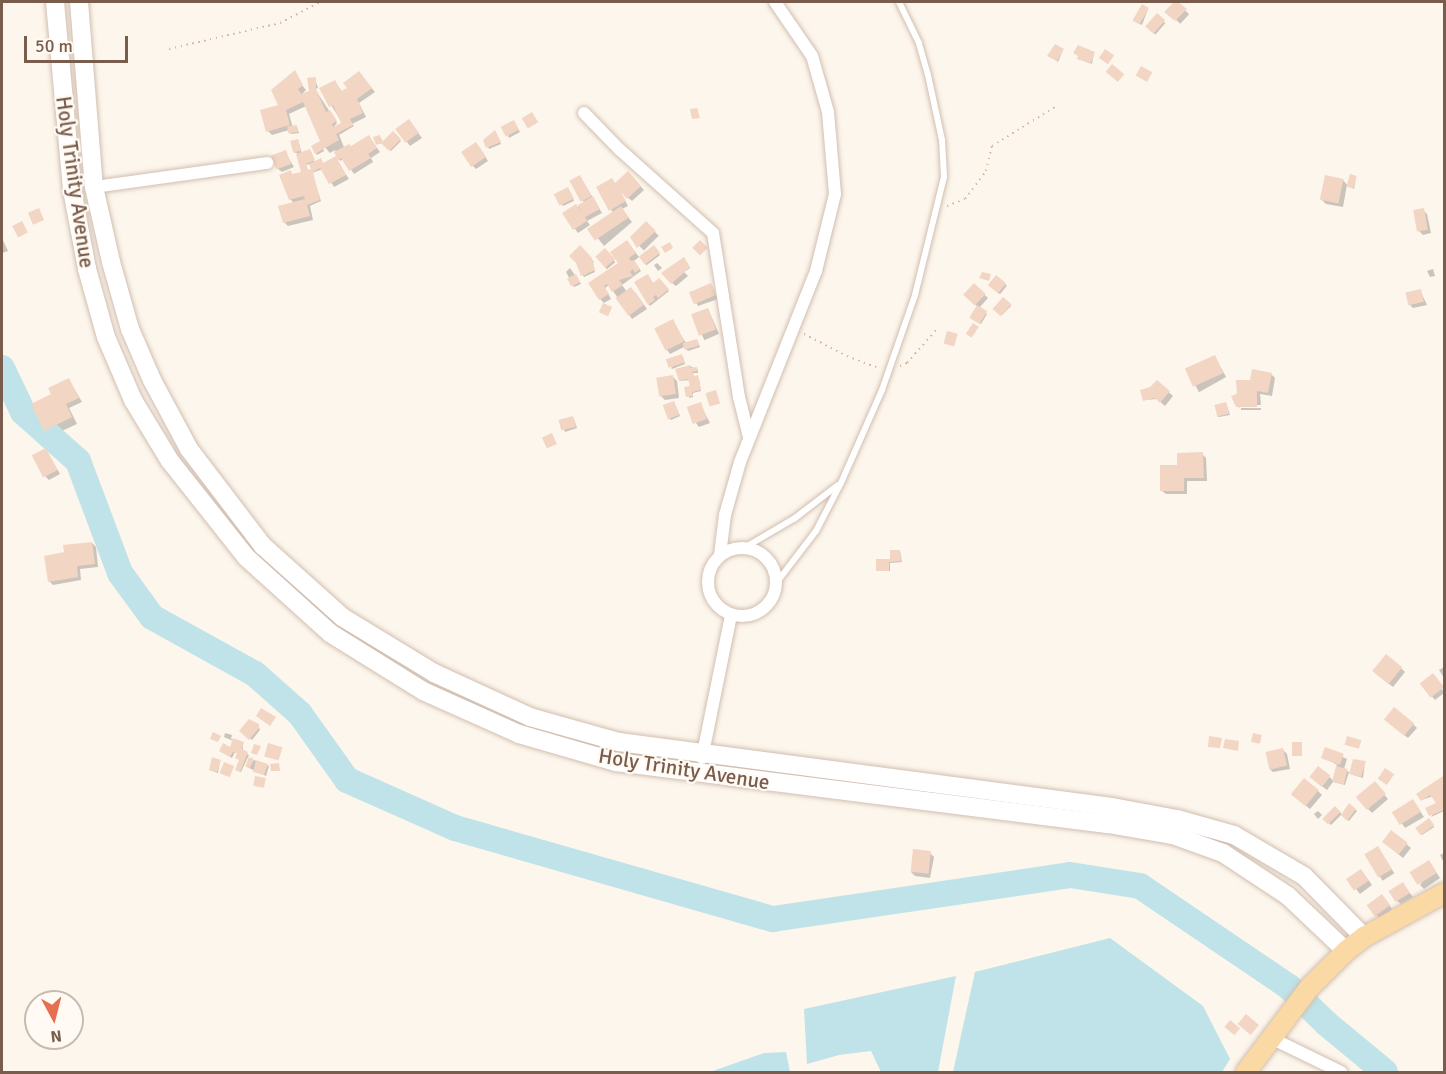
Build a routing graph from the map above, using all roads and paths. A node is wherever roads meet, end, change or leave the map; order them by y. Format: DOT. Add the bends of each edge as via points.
graph roads {
  1 [pos="55,2"];
  2 [pos="79,2"];
  3 [pos="320,2"];
  4 [pos="775,2"];
  5 [pos="899,2"];
  6 [pos="169,49"];
  7 [pos="1054,107"];
  8 [pos="584,113"];
  9 [pos="267,163"];
  10 [pos="94,187"];
  11 [pos="936,210"];
  12 [pos="793,328"];
  13 [pos="936,330"];
  14 [pos="888,371"];
  15 [pos="749,437"];
  16 [pos="841,483"];
  17 [pos="744,548"];
  18 [pos="720,555"];
  19 [pos="777,582"];
  20 [pos="731,615"];
  21 [pos="702,753"];
  22 [pos="700,773"];
  23 [pos="1234,836"];
  24 [pos="1223,853"];
  25 [pos="1444,892"];
  26 [pos="1364,936"];
  27 [pos="1346,951"];
  28 [pos="1275,1033"];
  29 [pos="1246,1072"];
  30 [pos="1341,1072"];
  1 -- 22 [label="main road, Holy Trinity Avenue" via="72,189 87,270 106,337 133,400 170,461 246,557 330,633 423,691 519,734 616,762"];
  2 -- 10 [label="main road, Holy Trinity Avenue"];
  3 -- 6 [label="path" via="280,23"];
  4 -- 12 [label="street" via="812,56 828,112 835,194 816,271"];
  5 -- 11 [label="lane" via="919,43 935,103 944,177"];
  7 -- 11 [label="path" via="992,146 986,171 965,200"];
  8 -- 15 [label="street" via="713,233"];
  9 -- 10 [label="street"];
  10 -- 21 [label="main road, Holy Trinity Avenue" via="130,329 152,380 189,449 263,546 342,617 435,673 530,717 619,742"];
  11 -- 14 [label="lane" via="915,295"];
  12 -- 14 [label="path" via="847,356"];
  12 -- 15 [label="street"];
  13 -- 14 [label="path" via="907,363"];
  14 -- 16 [label="lane"];
  15 -- 18 [label="street" via="724,515"];
  16 -- 17 [label="lane" via="795,518"];
  16 -- 19 [label="lane" via="816,531"];
  17 -- 18 [label="street"];
  17 -- 19 [label="street" via="767,558"];
  18 -- 20 [label="street" via="708,574 708,592 720,609"];
  19 -- 20 [label="street" via="767,606 757,613"];
  20 -- 21 [label="street"];
  21 -- 22 [label="street"];
  21 -- 23 [label="main road, Holy Trinity Avenue" via="1112,807 1177,819"];
  22 -- 24 [label="main road, Holy Trinity Avenue" via="1109,824 1173,835"];
  23 -- 24 [label="main road"];
  23 -- 26 [label="main road, Holy Trinity Avenue" via="1304,876"];
  24 -- 27 [label="main road, Holy Trinity Avenue" via="1288,897"];
  25 -- 26 [label="main road"];
  26 -- 27 [label="main road"];
  27 -- 28 [label="main road" via="1309,988"];
  28 -- 29 [label="main road"];
  28 -- 30 [label="street"];
}
